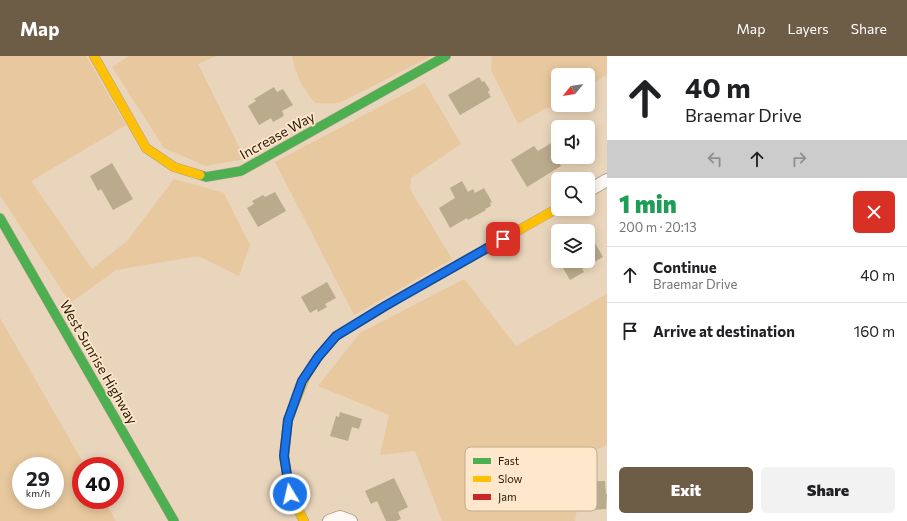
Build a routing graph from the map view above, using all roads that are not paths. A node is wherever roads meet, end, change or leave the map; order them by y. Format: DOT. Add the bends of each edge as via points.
graph roads {
  1 [pos="94,56"];
  2 [pos="446,56"];
  3 [pos="607,180"];
  4 [pos="595,187"];
  5 [pos="551,212"];
  6 [pos="0,218"];
  7 [pos="174,521"];
  8 [pos="304,521"];
  9 [pos="329,521"];
  10 [pos="351,521"];
  1 -- 2 [label="street, Increase Way" via="146,148 174,167 206,176 241,171"];
  3 -- 4 [label="street"];
  5 -- 8 [label="street" via="336,336 318,357 302,381 288,420 284,456 290,494"];
  6 -- 7 [label="street, West Sunrise Highway"];
  9 -- 10 [label="street" via="340,517"];
}
